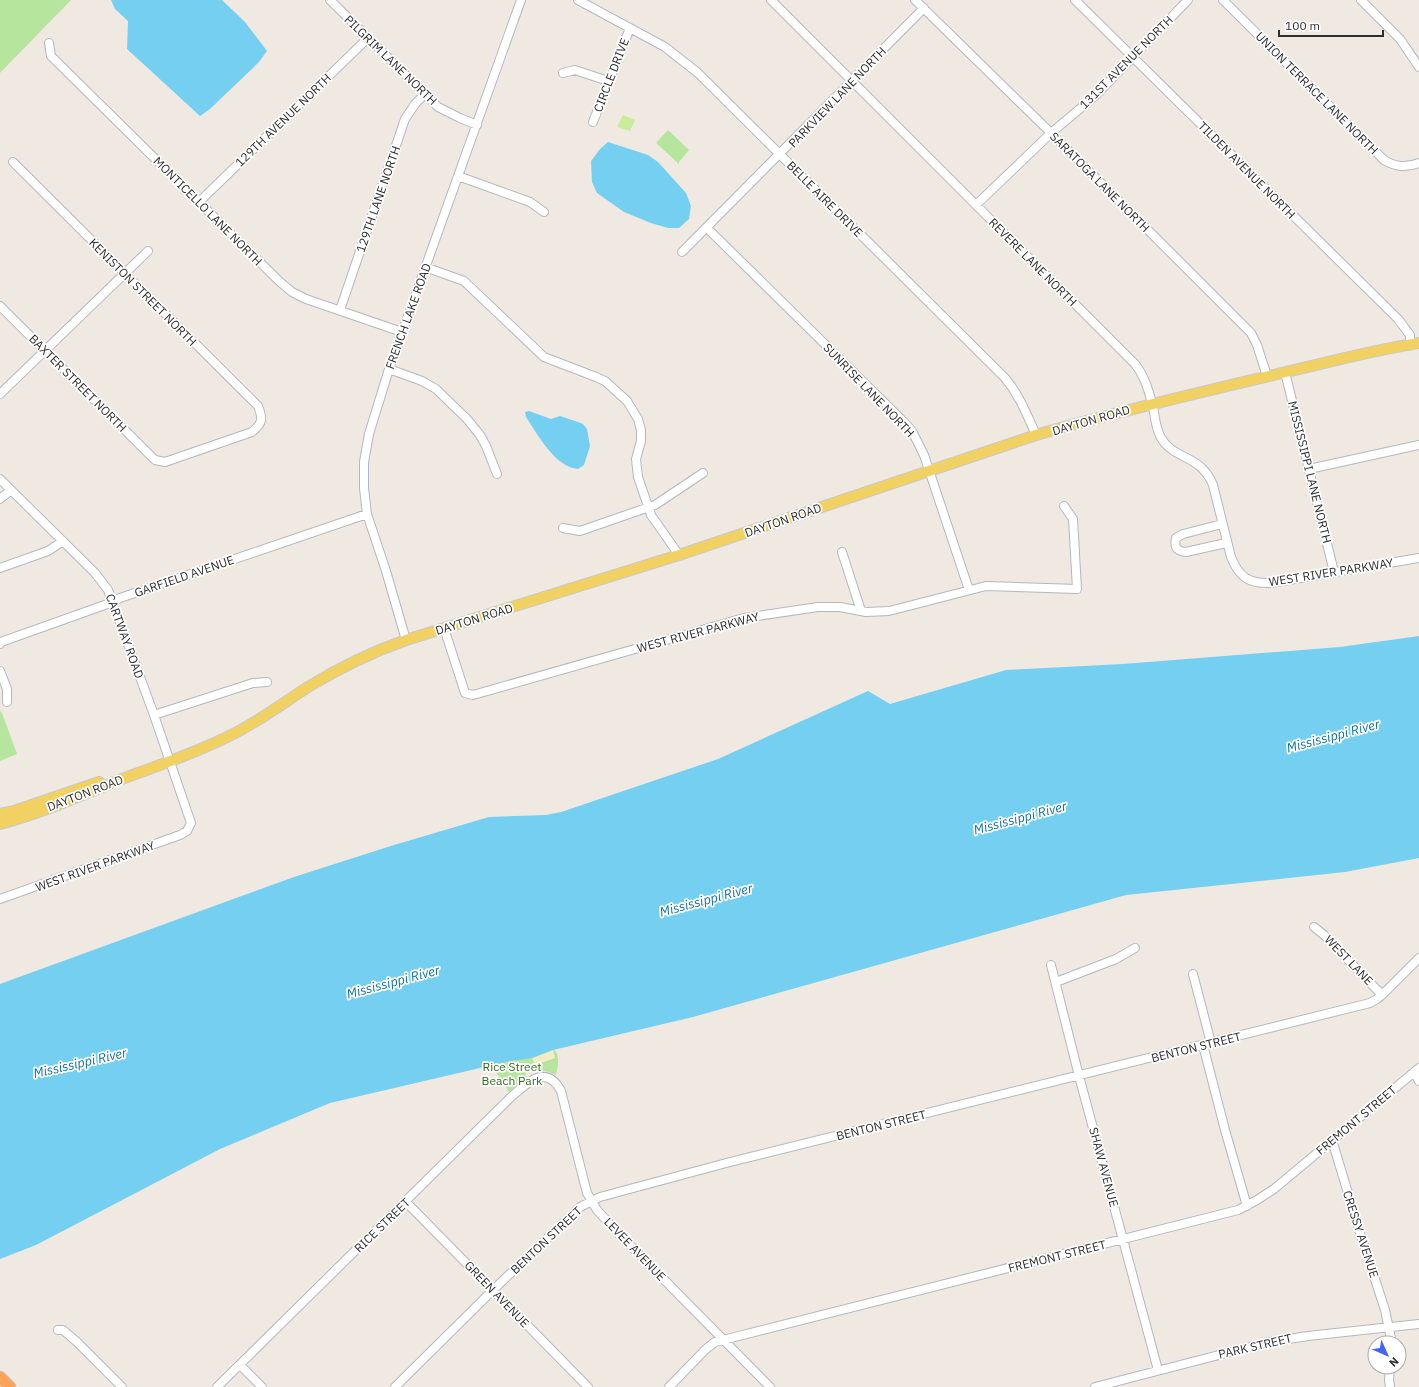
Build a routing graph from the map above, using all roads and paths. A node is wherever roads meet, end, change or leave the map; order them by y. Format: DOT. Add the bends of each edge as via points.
graph roads {
  1 [pos="330,0"];
  2 [pos="521,0"];
  3 [pos="771,0"];
  4 [pos="915,0"];
  5 [pos="1075,0"];
  6 [pos="1188,0"];
  7 [pos="1223,0"];
  8 [pos="1362,0"];
  9 [pos="583,1"];
  10 [pos="924,8"];
  11 [pos="630,28"];
  12 [pos="368,38"];
  13 [pos="49,43"];
  14 [pos="1133,58"];
  15 [pos="1419,67"];
  16 [pos="563,73"];
  17 [pos="608,81"];
  18 [pos="852,81"];
  19 [pos="425,94"];
  20 [pos="593,122"];
  21 [pos="476,125"];
  22 [pos="1051,133"];
  23 [pos="780,154"];
  24 [pos="13,162"];
  25 [pos="1419,164"];
  26 [pos="458,176"];
  27 [pos="199,202"];
  28 [pos="976,205"];
  29 [pos="544,212"];
  30 [pos="707,228"];
  31 [pos="148,251"];
  32 [pos="682,252"];
  33 [pos="425,267"];
  34 [pos="124,274"];
  35 [pos="0,306"];
  36 [pos="340,310"];
  37 [pos="402,332"];
  38 [pos="1414,344"];
  39 [pos="44,351"];
  40 [pos="389,368"];
  41 [pos="1285,372"];
  42 [pos="1267,376"];
  43 [pos="0,394"];
  44 [pos="1152,403"];
  45 [pos="1036,435"];
  46 [pos="1419,445"];
  47 [pos="156,460"];
  48 [pos="1309,470"];
  49 [pos="929,471"];
  50 [pos="703,472"];
  51 [pos="497,474"];
  52 [pos="0,479"];
  53 [pos="11,490"];
  54 [pos="0,499"];
  55 [pos="1064,506"];
  56 [pos="648,507"];
  57 [pos="368,514"];
  58 [pos="1222,524"];
  59 [pos="563,528"];
  60 [pos="63,541"];
  61 [pos="1226,543"];
  62 [pos="842,552"];
  63 [pos="679,555"];
  64 [pos="1231,557"];
  65 [pos="1419,558"];
  66 [pos="0,568"];
  67 [pos="1334,572"];
  68 [pos="969,590"];
  69 [pos="113,602"];
  70 [pos="861,611"];
  71 [pos="444,628"];
  72 [pos="406,640"];
  73 [pos="0,643"];
  74 [pos="0,671"];
  75 [pos="267,682"];
  76 [pos="7,702"];
  77 [pos="154,715"];
  78 [pos="170,761"];
  79 [pos="0,814"];
  80 [pos="0,824"];
  81 [pos="189,829"];
  82 [pos="0,899"];
  83 [pos="1314,927"];
  84 [pos="1135,948"];
  85 [pos="1419,958"];
  86 [pos="1051,965"];
  87 [pos="1193,974"];
  88 [pos="1056,982"];
  89 [pos="1382,995"];
  90 [pos="1207,1044"];
  91 [pos="1417,1070"];
  92 [pos="1079,1076"];
  93 [pos="552,1080"];
  94 [pos="1419,1081"];
  95 [pos="1332,1140"];
  96 [pos="590,1201"];
  97 [pos="406,1202"];
  98 [pos="1247,1206"];
  99 [pos="1123,1240"];
  100 [pos="493,1290"];
  101 [pos="1419,1324"];
  102 [pos="1390,1328"];
  103 [pos="58,1330"];
  104 [pos="1391,1335"];
  105 [pos="724,1340"];
  106 [pos="240,1365"];
  107 [pos="1158,1370"];
  108 [pos="1389,1375"];
  109 [pos="0,1377"];
  110 [pos="10,1387"];
  111 [pos="122,1387"];
  112 [pos="217,1387"];
  113 [pos="262,1387"];
  114 [pos="396,1387"];
  115 [pos="588,1387"];
  116 [pos="669,1387"];
  117 [pos="770,1387"];
  118 [pos="1095,1387"];
  119 [pos="1390,1387"];
  1 -- 12 [label="street, PILGRIM LANE NORTH"];
  2 -- 21 [label="street, FRENCH LAKE ROAD"];
  3 -- 18 [label="street, REVERE LANE NORTH"];
  4 -- 10 [label="street, SARATOGA LANE NORTH"];
  5 -- 14 [label="street, TILDEN AVENUE NORTH"];
  6 -- 14 [label="street, 131ST AVENUE NORTH"];
  7 -- 25 [label="street, UNION TERRACE LANE NORTH" via="1384,160 1403,167"];
  8 -- 15 [label="street" via="1400,38"];
  9 -- 11 [label="street, BELLE AIRE DRIVE"];
  10 -- 18 [label="street, PARKVIEW LANE NORTH"];
  10 -- 22 [label="street, SARATOGA LANE NORTH"];
  11 -- 17 [label="street, CIRCLE DRIVE"];
  11 -- 23 [label="street, BELLE AIRE DRIVE" via="665,47 698,73"];
  12 -- 19 [label="street, PILGRIM LANE NORTH"];
  12 -- 27 [label="street, 129TH AVENUE NORTH"];
  13 -- 27 [label="street, MONTICELLO LANE NORTH" via="51,56"];
  14 -- 22 [label="street, 131ST AVENUE NORTH" via="1095,96"];
  14 -- 38 [label="street, TILDEN AVENUE NORTH" via="1398,319"];
  16 -- 17 [label="street" via="575,70"];
  17 -- 20 [label="street, CIRCLE DRIVE"];
  18 -- 23 [label="street, PARKVIEW LANE NORTH"];
  18 -- 28 [label="street, REVERE LANE NORTH"];
  19 -- 21 [label="street, PILGRIM LANE NORTH" via="438,107"];
  19 -- 36 [label="street, 129TH LANE NORTH" via="405,119"];
  21 -- 26 [label="street, FRENCH LAKE ROAD"];
  22 -- 28 [label="street, 131ST AVENUE NORTH"];
  22 -- 42 [label="street, SARATOGA LANE NORTH" via="1251,333"];
  23 -- 30 [label="street, PARKVIEW LANE NORTH"];
  23 -- 45 [label="street, BELLE AIRE DRIVE" via="1005,378 1014,389"];
  24 -- 34 [label="street, KENISTON STREET NORTH"];
  26 -- 29 [label="street" via="530,202"];
  26 -- 33 [label="street, FRENCH LAKE ROAD"];
  27 -- 36 [label="street, MONTICELLO LANE NORTH" via="292,292"];
  28 -- 44 [label="street, REVERE LANE NORTH" via="1135,364 1147,385"];
  30 -- 32 [label="street, PARKVIEW LANE NORTH"];
  30 -- 49 [label="street, SUNRISE LANE NORTH" via="903,421 918,441"];
  31 -- 34 [label="street"];
  33 -- 37 [label="street, FRENCH LAKE ROAD"];
  33 -- 56 [label="street" via="464,281 544,357 596,376 627,401 634,410 641,430 636,468"];
  34 -- 39 [label="street"];
  34 -- 47 [label="street, KENISTON STREET NORTH" via="258,406 262,417 260,426 252,432 165,462"];
  35 -- 39 [label="street, BAXTER STREET NORTH"];
  36 -- 37 [label="street, MONTICELLO LANE NORTH"];
  37 -- 40 [label="street, FRENCH LAKE ROAD"];
  38 -- 41 [label="main road, DAYTON ROAD"];
  39 -- 43 [label="street"];
  39 -- 47 [label="street, BAXTER STREET NORTH"];
  40 -- 51 [label="street" via="436,389 480,435"];
  40 -- 57 [label="street, FRENCH LAKE ROAD" via="369,434 364,462"];
  41 -- 42 [label="main road, DAYTON ROAD"];
  41 -- 48 [label="street, MISSISSIPPI LANE NORTH"];
  42 -- 44 [label="main road, DAYTON ROAD"];
  44 -- 45 [label="main road, DAYTON ROAD"];
  44 -- 58 [label="street, REVERE LANE NORTH" via="1160,436 1166,444 1173,451 1196,462 1210,475"];
  45 -- 49 [label="main road, DAYTON ROAD"];
  46 -- 48 [label="street"];
  48 -- 67 [label="street, MISSISSIPPI LANE NORTH"];
  49 -- 63 [label="main road, DAYTON ROAD"];
  49 -- 68 [label="street, SUNRISE LANE NORTH"];
  50 -- 56 [label="street" via="664,500"];
  52 -- 53 [label="street, CARTWAY ROAD"];
  53 -- 54 [label="street"];
  53 -- 60 [label="street, CARTWAY ROAD"];
  55 -- 68 [label="street, WEST RIVER PARKWAY" via="1074,519 1077,589 986,586"];
  56 -- 59 [label="street" via="580,530"];
  56 -- 63 [label="street"];
  57 -- 69 [label="street, GARFIELD AVENUE"];
  57 -- 72 [label="street, FRENCH LAKE ROAD"];
  58 -- 61 [label="street, REVERE LANE NORTH"];
  58 -- 61 [label="street" via="1183,534 1176,538 1175,544 1180,551 1186,552"];
  60 -- 66 [label="street" via="48,551"];
  60 -- 69 [label="street, CARTWAY ROAD" via="102,581"];
  61 -- 64 [label="street, REVERE LANE NORTH"];
  62 -- 70 [label="street"];
  63 -- 71 [label="main road, DAYTON ROAD"];
  64 -- 67 [label="street, WEST RIVER PARKWAY" via="1241,575 1260,583"];
  65 -- 67 [label="street, WEST RIVER PARKWAY"];
  68 -- 70 [label="street, WEST RIVER PARKWAY" via="889,611"];
  69 -- 73 [label="street, GARFIELD AVENUE"];
  69 -- 77 [label="street, CARTWAY ROAD"];
  70 -- 71 [label="street, WEST RIVER PARKWAY" via="840,607 818,607 744,618 473,695 465,693"];
  71 -- 72 [label="main road, DAYTON ROAD"];
  72 -- 78 [label="main road, DAYTON ROAD" via="338,671 226,738"];
  74 -- 76 [label="street" via="7,689"];
  75 -- 77 [label="street" via="253,683"];
  77 -- 78 [label="street, CARTWAY ROAD"];
  78 -- 79 [label="main road, DAYTON ROAD"];
  78 -- 80 [label="main road, DAYTON ROAD"];
  78 -- 81 [label="street, CARTWAY ROAD" via="190,820"];
  81 -- 82 [label="street, WEST RIVER PARKWAY" via="180,835"];
  83 -- 89 [label="street, WEST LANE"];
  84 -- 88 [label="street" via="1116,959"];
  85 -- 89 [label="street, BENTON STREET"];
  86 -- 88 [label="street, SHAW AVENUE"];
  87 -- 90 [label="street"];
  88 -- 92 [label="street, SHAW AVENUE"];
  89 -- 90 [label="street, BENTON STREET" via="1370,1003"];
  90 -- 92 [label="street, BENTON STREET"];
  90 -- 98 [label="street" via="1225,1130"];
  91 -- 94 [label="street"];
  91 -- 95 [label="street, FREMONT STREET"];
  92 -- 96 [label="street, BENTON STREET" via="730,1162 600,1196"];
  92 -- 99 [label="street, SHAW AVENUE"];
  93 -- 96 [label="street, LEVEE AVENUE" via="561,1091"];
  93 -- 97 [label="street, RICE STREET" via="536,1077 530,1080"];
  95 -- 98 [label="street, FREMONT STREET" via="1268,1194"];
  95 -- 102 [label="street, CRESSY AVENUE"];
  96 -- 100 [label="street, BENTON STREET" via="580,1207"];
  96 -- 105 [label="street, LEVEE AVENUE" via="618,1233"];
  97 -- 100 [label="street, GREEN AVENUE"];
  97 -- 106 [label="street, RICE STREET"];
  98 -- 99 [label="street, FREMONT STREET"];
  99 -- 105 [label="street, FREMONT STREET"];
  99 -- 107 [label="street, SHAW AVENUE"];
  100 -- 114 [label="street, BENTON STREET"];
  100 -- 115 [label="street, GREEN AVENUE"];
  101 -- 102 [label="street, PARK STREET"];
  102 -- 104 [label="street, CRESSY AVENUE"];
  102 -- 107 [label="street, PARK STREET" via="1269,1342"];
  103 -- 111 [label="street" via="63,1330 77,1342"];
  105 -- 116 [label="street, FREMONT STREET" via="715,1342 706,1349"];
  105 -- 117 [label="street, LEVEE AVENUE"];
  106 -- 112 [label="street, RICE STREET"];
  106 -- 113 [label="street"];
  107 -- 118 [label="street, PARK STREET"];
  108 -- 119 [label="street"];
  109 -- 110 [label="highway"];
}
